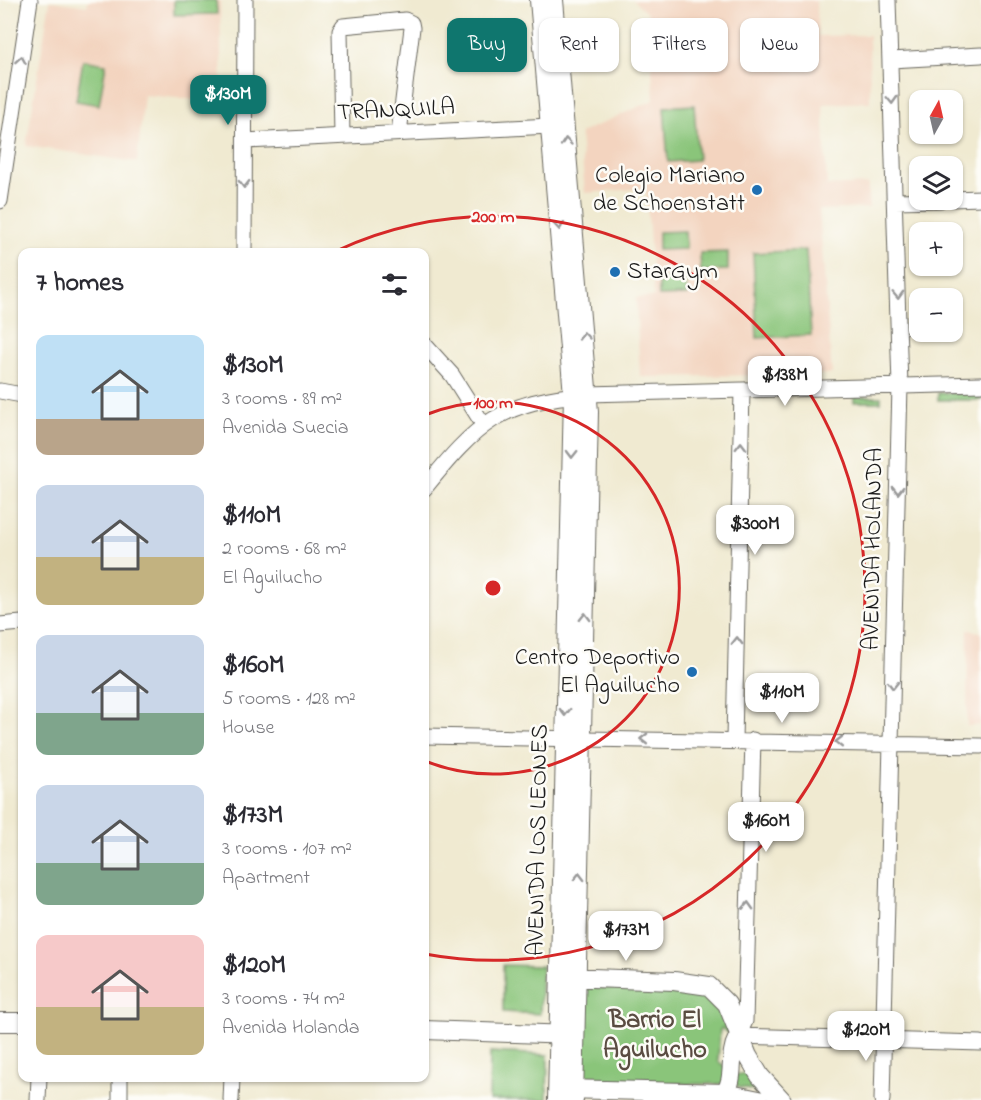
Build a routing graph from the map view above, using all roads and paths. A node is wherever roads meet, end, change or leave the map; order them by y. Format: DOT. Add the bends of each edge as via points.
graph roads {
  1 [pos="30,0"];
  2 [pos="245,0"];
  3 [pos="539,0"];
  4 [pos="554,0"];
  5 [pos="888,0"];
  6 [pos="981,55"];
  7 [pos="891,60"];
  8 [pos="550,126"];
  9 [pos="399,134"];
  10 [pos="342,136"];
  11 [pos="245,141"];
  12 [pos="981,198"];
  13 [pos="963,199"];
  14 [pos="0,201"];
  15 [pos="895,201"];
  16 [pos="909,201"];
  17 [pos="244,248"];
  18 [pos="429,350"];
  19 [pos="981,384"];
  20 [pos="900,386"];
  21 [pos="0,391"];
  22 [pos="742,392"];
  23 [pos="18,394"];
  24 [pos="580,395"];
  25 [pos="483,424"];
  26 [pos="429,483"];
  27 [pos="18,623"];
  28 [pos="0,625"];
  29 [pos="429,736"];
  30 [pos="574,738"];
  31 [pos="734,740"];
  32 [pos="753,740"];
  33 [pos="892,744"];
  34 [pos="981,746"];
  35 [pos="568,977"];
  36 [pos="0,1022"];
  37 [pos="18,1022"];
  38 [pos="429,1030"];
  39 [pos="567,1034"];
  40 [pos="738,1037"];
  41 [pos="883,1040"];
  42 [pos="981,1043"];
  43 [pos="39,1082"];
  44 [pos="120,1082"];
  45 [pos="232,1082"];
  46 [pos="725,1093"];
  47 [pos="566,1094"];
  48 [pos="749,1098"];
  49 [pos="38,1100"];
  50 [pos="120,1100"];
  51 [pos="231,1100"];
  52 [pos="782,1100"];
  53 [pos="882,1100"];
  14 -- 1 [label="street, one-way"];
  2 -- 11 [label="street"];
  3 -- 8 [label="main road, AVENIDA LOS LEONES"];
  24 -- 4 [label="main road, AVENIDA LOS LEONES, one-way"];
  5 -- 7 [label="street, AVENIDA HOLANDA"];
  6 -- 7 [label="street"];
  7 -- 15 [label="street, AVENIDA HOLANDA, one-way"];
  8 -- 9 [label="street, TRANQUILA"];
  8 -- 24 [label="main road, AVENIDA LOS LEONES, one-way"];
  9 -- 10 [label="street, TRANQUILA"];
  9 -- 10 [label="street" via="412,28 405,20 343,26"];
  10 -- 11 [label="street, TRANQUILA"];
  11 -- 17 [label="street, one-way"];
  12 -- 13 [label="street"];
  15 -- 16 [label="street"];
  15 -- 20 [label="street, AVENIDA HOLANDA, one-way"];
  18 -- 25 [label="street" via="452,375"];
  19 -- 20 [label="street"];
  20 -- 22 [label="street"];
  20 -- 33 [label="street, AVENIDA HOLANDA, one-way"];
  21 -- 23 [label="street"];
  22 -- 24 [label="street"];
  31 -- 22 [label="street, one-way"];
  24 -- 25 [label="street" via="525,404"];
  24 -- 30 [label="main road, AVENIDA LOS LEONES"];
  25 -- 26 [label="street"];
  27 -- 28 [label="street"];
  29 -- 30 [label="street"];
  31 -- 30 [label="street, one-way"];
  30 -- 35 [label="main road, AVENIDA LOS LEONES"];
  31 -- 32 [label="street"];
  33 -- 32 [label="street, one-way"];
  40 -- 32 [label="street, one-way" via="745,1021"];
  33 -- 34 [label="street"];
  33 -- 41 [label="street, AVENIDA HOLANDA"];
  35 -- 39 [label="main road, AVENIDA LOS LEONES"];
  35 -- 40 [label="main road" via="704,984 727,1004"];
  36 -- 37 [label="main road"];
  38 -- 39 [label="main road"];
  39 -- 47 [label="main road, AVENIDA LOS LEONES"];
  40 -- 41 [label="street"];
  40 -- 46 [label="main road"];
  40 -- 52 [label="main road" via="760,1076"];
  41 -- 42 [label="street"];
  41 -- 53 [label="street, AVENIDA HOLANDA"];
  43 -- 49 [label="street"];
  44 -- 50 [label="street"];
  45 -- 51 [label="street"];
  46 -- 47 [label="main road"];
  46 -- 48 [label="main road"];
}
